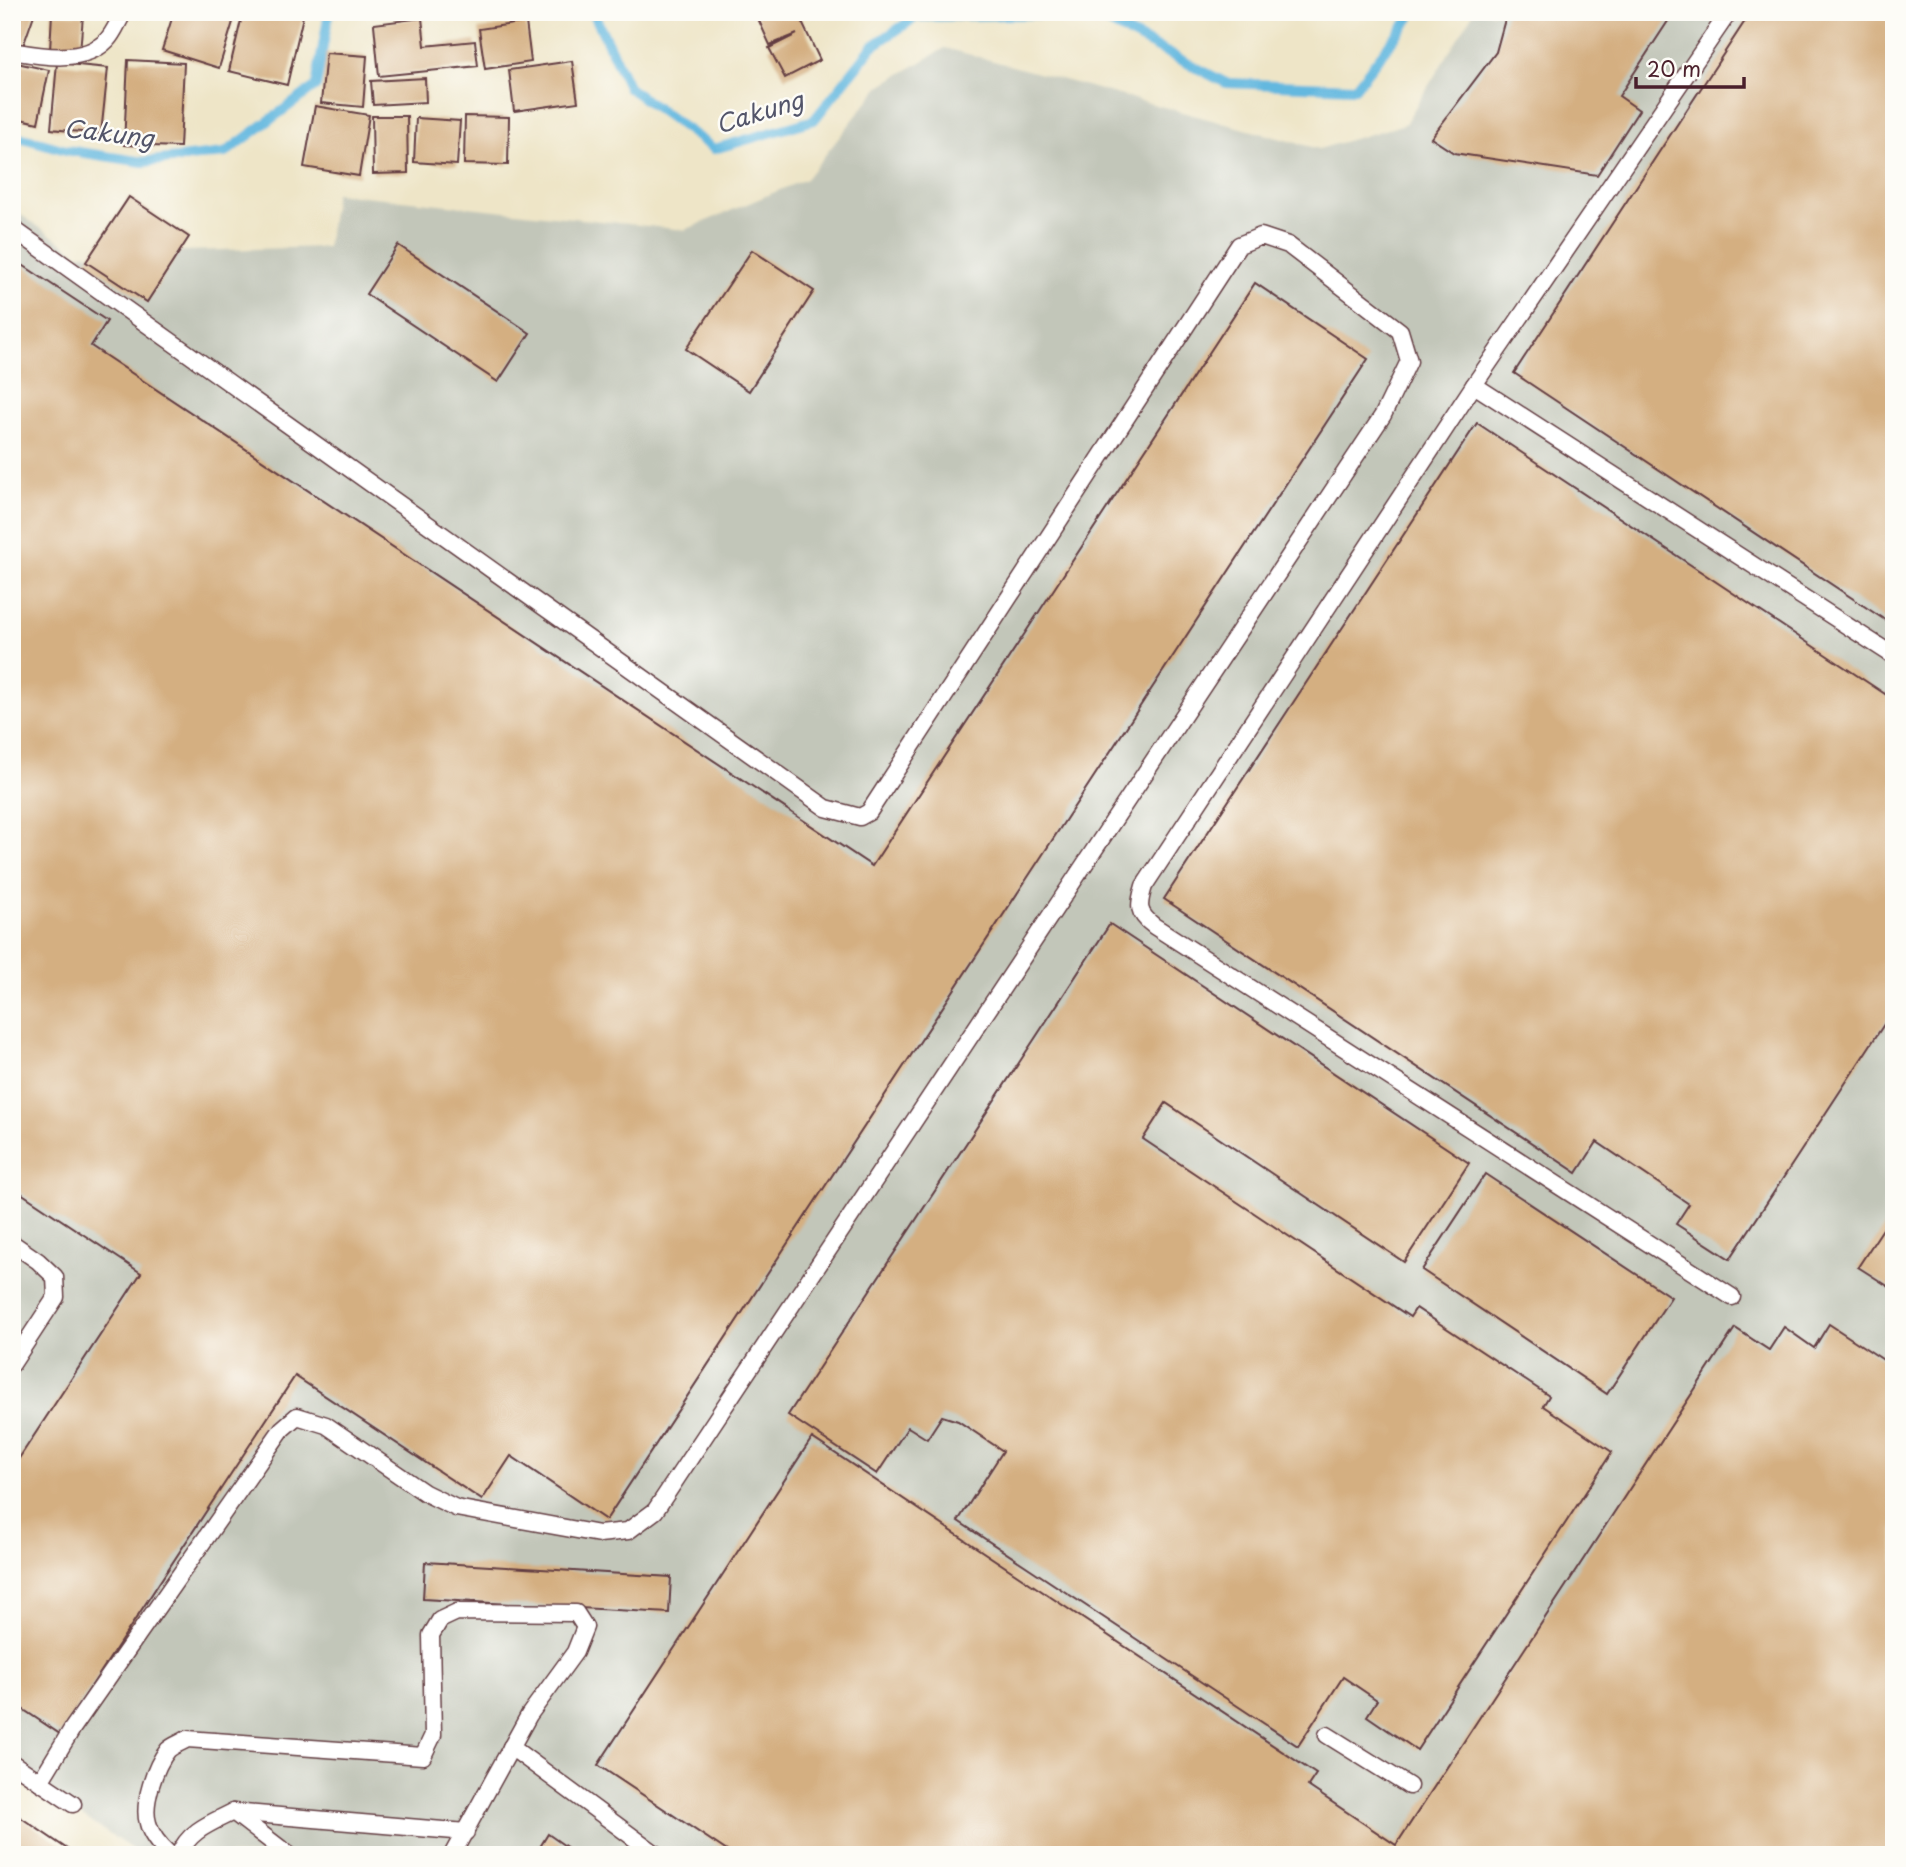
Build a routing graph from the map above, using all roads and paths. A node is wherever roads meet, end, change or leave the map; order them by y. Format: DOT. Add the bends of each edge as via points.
graph roads {
  1 [pos="124,12"];
  2 [pos="1729,12"];
  3 [pos="12,51"];
  4 [pos="12,228"];
  5 [pos="1474,385"];
  6 [pos="1894,656"];
  7 [pos="12,1243"];
  8 [pos="1732,1297"];
  9 [pos="12,1364"];
  10 [pos="1327,1735"];
  11 [pos="511,1747"];
  12 [pos="12,1763"];
  13 [pos="40,1782"];
  14 [pos="1409,1786"];
  15 [pos="73,1804"];
  16 [pos="233,1812"];
  17 [pos="466,1832"];
  18 [pos="170,1855"];
  19 [pos="179,1855"];
  20 [pos="289,1855"];
  21 [pos="452,1855"];
  22 [pos="657,1855"];
  1 -- 3 [label="lane" via="106,41 84,55"];
  2 -- 5 [label="lane"];
  4 -- 13 [label="lane" via="826,808 860,817 869,812 1239,245 1261,236 1288,245 1400,331 1409,361 1383,415 655,1511 628,1531 599,1534 456,1508 425,1493 326,1425 297,1416 274,1440 72,1729"];
  5 -- 6 [label="lane"];
  5 -- 8 [label="lane" via="1144,886 1138,905 1141,917"];
  7 -- 9 [label="lane" via="55,1277 56,1297"];
  10 -- 14 [label="lane"];
  11 -- 17 [label="lane"];
  11 -- 18 [label="lane" via="575,1652 585,1627 576,1613 457,1612 440,1620 431,1635 433,1735 423,1756 187,1740 170,1748 146,1810 153,1834"];
  11 -- 22 [label="lane"];
  12 -- 13 [label="lane"];
  13 -- 15 [label="lane"];
  16 -- 17 [label="lane"];
  16 -- 19 [label="lane" via="184,1841"];
  16 -- 20 [label="lane"];
  17 -- 21 [label="lane"];
}
